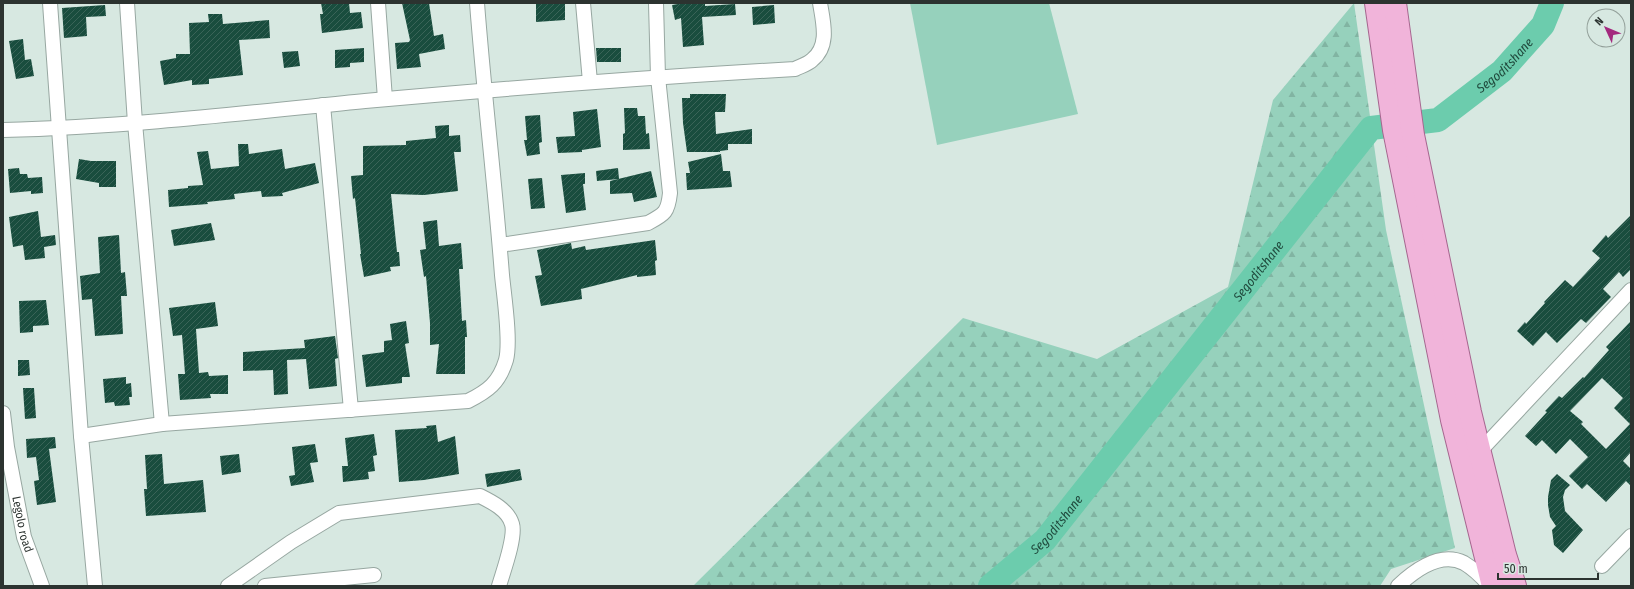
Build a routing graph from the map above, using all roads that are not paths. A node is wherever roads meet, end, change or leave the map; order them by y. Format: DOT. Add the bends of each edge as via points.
graph roads {
  1 [pos="50,3"];
  2 [pos="127,3"];
  3 [pos="378,3"];
  4 [pos="476,3"];
  5 [pos="583,3"];
  6 [pos="656,3"];
  7 [pos="820,3"];
  8 [pos="1386,9"];
  9 [pos="658,77"];
  10 [pos="590,82"];
  11 [pos="484,90"];
  12 [pos="385,100"];
  13 [pos="323,105"];
  14 [pos="134,123"];
  15 [pos="59,129"];
  16 [pos="3,130"];
  17 [pos="1403,132"];
  18 [pos="500,245"];
  19 [pos="1631,290"];
  20 [pos="351,410"];
  21 [pos="3,413"];
  22 [pos="162,424"];
  23 [pos="81,436"];
  24 [pos="1480,451"];
  25 [pos="1631,536"];
  26 [pos="1602,566"];
  27 [pos="374,575"];
  28 [pos="42,586"];
  29 [pos="95,586"];
  30 [pos="228,586"];
  31 [pos="265,586"];
  32 [pos="499,586"];
  33 [pos="1398,586"];
  34 [pos="1491,586"];
  35 [pos="1515,586"];
  1 -- 15 [label="street"];
  2 -- 14 [label="street"];
  3 -- 12 [label="street"];
  4 -- 11 [label="street"];
  5 -- 10 [label="street"];
  6 -- 9 [label="street"];
  7 -- 9 [label="street" via="824,39 821,50 812,60 795,69"];
  8 -- 17 [label="main road"];
  9 -- 10 [label="street"];
  9 -- 18 [label="street" via="670,193 668,208 660,217 648,223"];
  10 -- 11 [label="street"];
  11 -- 12 [label="street"];
  11 -- 18 [label="street"];
  12 -- 13 [label="street"];
  13 -- 14 [label="street"];
  13 -- 20 [label="street"];
  14 -- 15 [label="street"];
  14 -- 22 [label="street"];
  15 -- 16 [label="street"];
  15 -- 23 [label="street"];
  17 -- 24 [label="main road"];
  17 -- 34 [label="main road" via="1452,420"];
  18 -- 20 [label="street" via="506,359 488,391 468,401"];
  19 -- 24 [label="street"];
  20 -- 22 [label="street"];
  21 -- 28 [label="street, Legolo road" via="24,537"];
  22 -- 23 [label="street"];
  23 -- 29 [label="street"];
  24 -- 35 [label="main road"];
  25 -- 26 [label="street"];
  27 -- 31 [label="street"];
  30 -- 32 [label="street" via="291,542 339,513 480,496 506,514 512,525 511,541"];
  33 -- 34 [label="street" via="1412,573 1431,563 1456,560 1465,564"];
}
